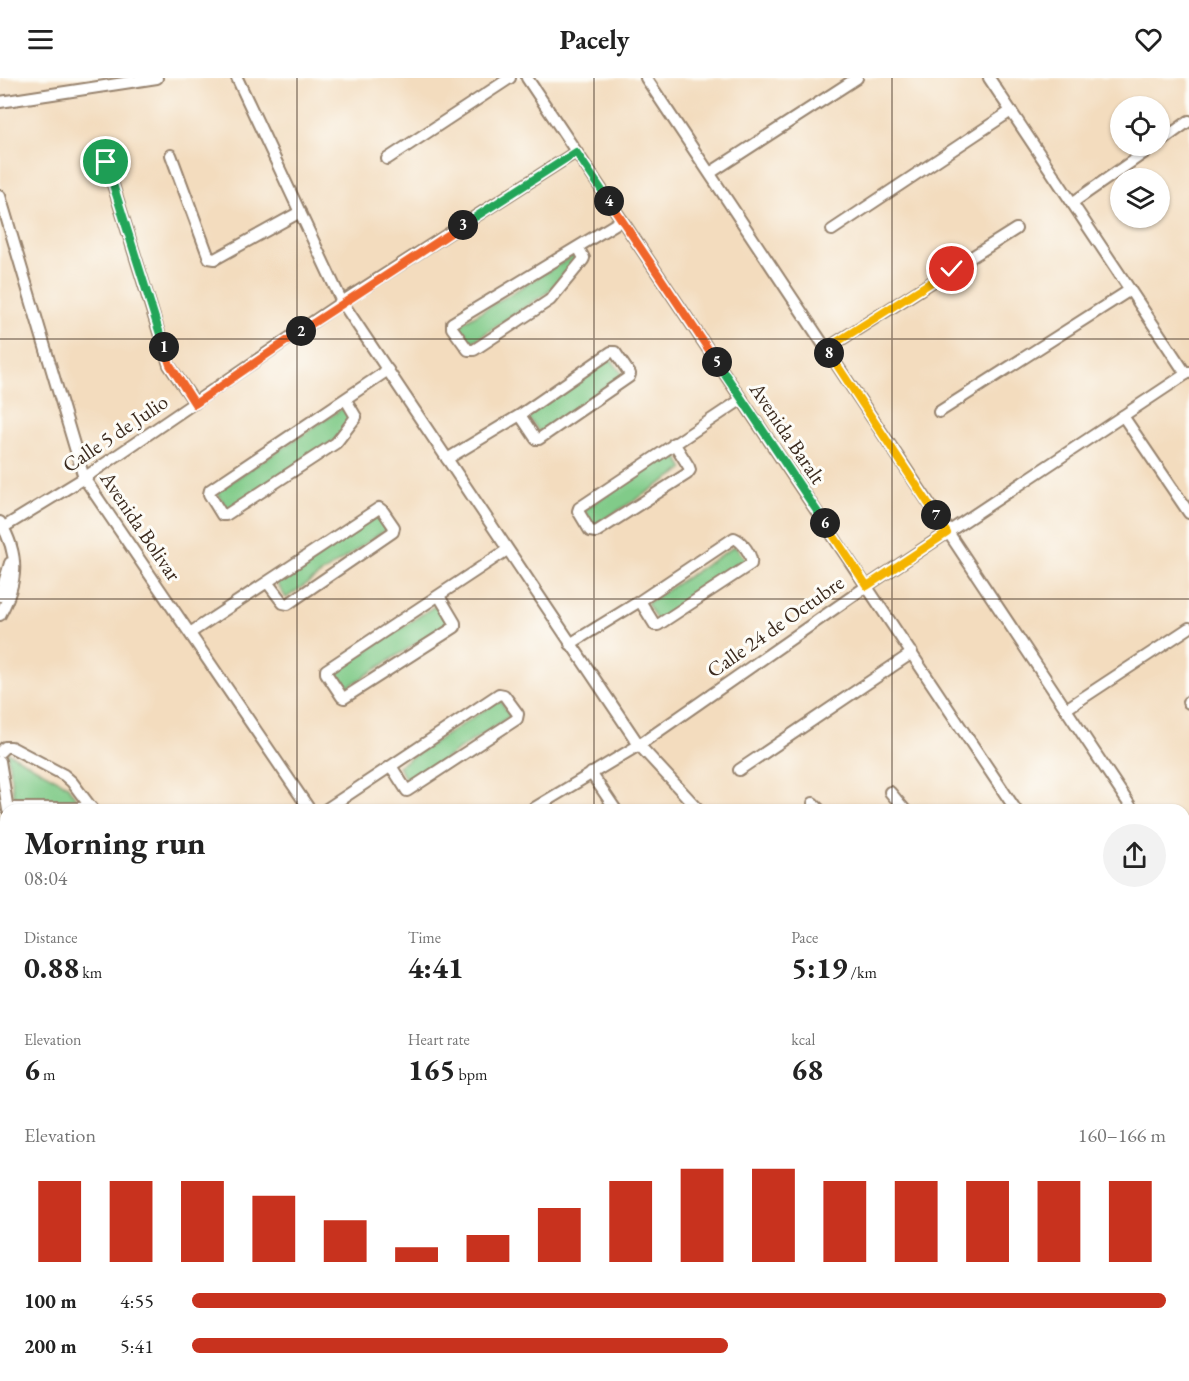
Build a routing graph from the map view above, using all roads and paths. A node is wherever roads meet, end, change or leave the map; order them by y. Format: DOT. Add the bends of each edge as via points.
graph roads {
  1 [pos="158,78"];
  2 [pos="237,78"];
  3 [pos="510,78"];
  4 [pos="527,78"];
  5 [pos="646,78"];
  6 [pos="857,78"];
  7 [pos="989,78"];
  8 [pos="0,102"];
  9 [pos="1011,111"];
  10 [pos="1189,121"];
  11 [pos="1170,135"];
  12 [pos="576,152"];
  13 [pos="171,155"];
  14 [pos="1140,156"];
  15 [pos="387,159"];
  16 [pos="106,162"];
  17 [pos="710,173"];
  18 [pos="0,196"];
  19 [pos="1072,203"];
  20 [pos="300,212"];
  21 [pos="622,220"];
  22 [pos="1016,229"];
  23 [pos="832,231"];
  24 [pos="578,247"];
  25 [pos="1130,290"];
  26 [pos="342,302"];
  27 [pos="826,349"];
  28 [pos="387,370"];
  29 [pos="1187,373"];
  30 [pos="741,399"];
  31 [pos="346,400"];
  32 [pos="195,404"];
  33 [pos="939,412"];
  34 [pos="520,415"];
  35 [pos="1123,416"];
  36 [pos="674,443"];
  37 [pos="447,459"];
  38 [pos="84,478"];
  39 [pos="1185,499"];
  40 [pos="1189,513"];
  41 [pos="2,524"];
  42 [pos="947,533"];
  43 [pos="507,550"];
  44 [pos="12,551"];
  45 [pos="267,582"];
  46 [pos="867,586"];
  47 [pos="0,596"];
  48 [pos="439,597"];
  49 [pos="640,601"];
  50 [pos="0,615"];
  51 [pos="1189,628"];
  52 [pos="190,633"];
  53 [pos="570,644"];
  54 [pos="912,653"];
  55 [pos="1066,709"];
  56 [pos="639,745"];
  57 [pos="0,752"];
  58 [pos="0,761"];
  59 [pos="391,766"];
  60 [pos="739,770"];
  61 [pos="591,773"];
  62 [pos="890,792"];
  63 [pos="7,804"];
  64 [pos="89,804"];
  65 [pos="306,804"];
  66 [pos="334,804"];
  67 [pos="541,804"];
  68 [pos="612,804"];
  69 [pos="693,804"];
  70 [pos="900,804"];
  71 [pos="1012,804"];
  72 [pos="1129,804"];
  1 -- 8 [label="street"];
  2 -- 20 [label="street"];
  3 -- 15 [label="street"];
  4 -- 12 [label="street, Avenida Baralt"];
  5 -- 17 [label="street"];
  6 -- 17 [label="street"];
  7 -- 9 [label="street"];
  9 -- 19 [label="street"];
  9 -- 23 [label="street"];
  10 -- 11 [label="street"];
  12 -- 21 [label="street, Avenida Baralt"];
  12 -- 26 [label="street, Calle 5 de Julio"];
  13 -- 20 [label="street" via="209,258 215,259"];
  14 -- 19 [label="street"];
  16 -- 32 [label="street" via="170,365"];
  17 -- 27 [label="street"];
  18 -- 38 [label="street, Avenida Bolivar"];
  19 -- 25 [label="street"];
  20 -- 26 [label="street"];
  21 -- 24 [label="street"];
  21 -- 30 [label="street, Avenida Baralt"];
  22 -- 27 [label="street"];
  24 -- 24 [label="street" via="452,323 468,350 474,350 550,300 583,260"];
  25 -- 29 [label="street"];
  25 -- 33 [label="street"];
  26 -- 28 [label="street"];
  26 -- 32 [label="street, Calle 5 de Julio"];
  27 -- 42 [label="street"];
  28 -- 31 [label="street"];
  28 -- 37 [label="street"];
  29 -- 35 [label="street, Calle 24 de Octubre"];
  30 -- 36 [label="street"];
  30 -- 46 [label="street, Avenida Baralt"];
  31 -- 31 [label="street" via="210,490 222,515 336,443 356,417"];
  32 -- 38 [label="street, Calle 5 de Julio"];
  34 -- 34 [label="street" via="611,352 615,352 630,374 539,439"];
  34 -- 37 [label="street"];
  35 -- 39 [label="street"];
  35 -- 42 [label="street, Calle 24 de Octubre"];
  36 -- 36 [label="street" via="579,508 590,531 596,532 687,474 689,466"];
  37 -- 43 [label="street"];
  38 -- 41 [label="street, Calle 5 de Julio"];
  38 -- 52 [label="street, Avenida Bolivar"];
  39 -- 40 [label="street"];
  41 -- 44 [label="street"];
  42 -- 46 [label="street, Calle 24 de Octubre"];
  42 -- 55 [label="street"];
  43 -- 48 [label="street"];
  43 -- 53 [label="street"];
  44 -- 47 [label="street"];
  44 -- 50 [label="street" via="15,578"];
  45 -- 45 [label="street" via="379,508 394,527 393,532 288,604"];
  45 -- 52 [label="street"];
  46 -- 54 [label="street, Avenida Baralt"];
  46 -- 56 [label="street, Calle 24 de Octubre"];
  48 -- 48 [label="street" via="326,670 342,697 455,627"];
  49 -- 49 [label="street" via="734,538 752,559 751,564 658,626"];
  49 -- 53 [label="street"];
  51 -- 55 [label="street"];
  52 -- 65 [label="street, Avenida Bolivar"];
  53 -- 56 [label="street"];
  54 -- 60 [label="street"];
  54 -- 71 [label="street, Avenida Baralt"];
  55 -- 72 [label="street"];
  56 -- 61 [label="street, Calle 24 de Octubre"];
  56 -- 69 [label="street"];
  57 -- 64 [label="street" via="11,747 64,775"];
  58 -- 63 [label="street"];
  59 -- 59 [label="street" via="499,694 518,714 517,719 409,790 405,790"];
  59 -- 66 [label="street"];
  61 -- 67 [label="street, Calle 24 de Octubre"];
  61 -- 68 [label="street"];
  62 -- 70 [label="street"];
}
